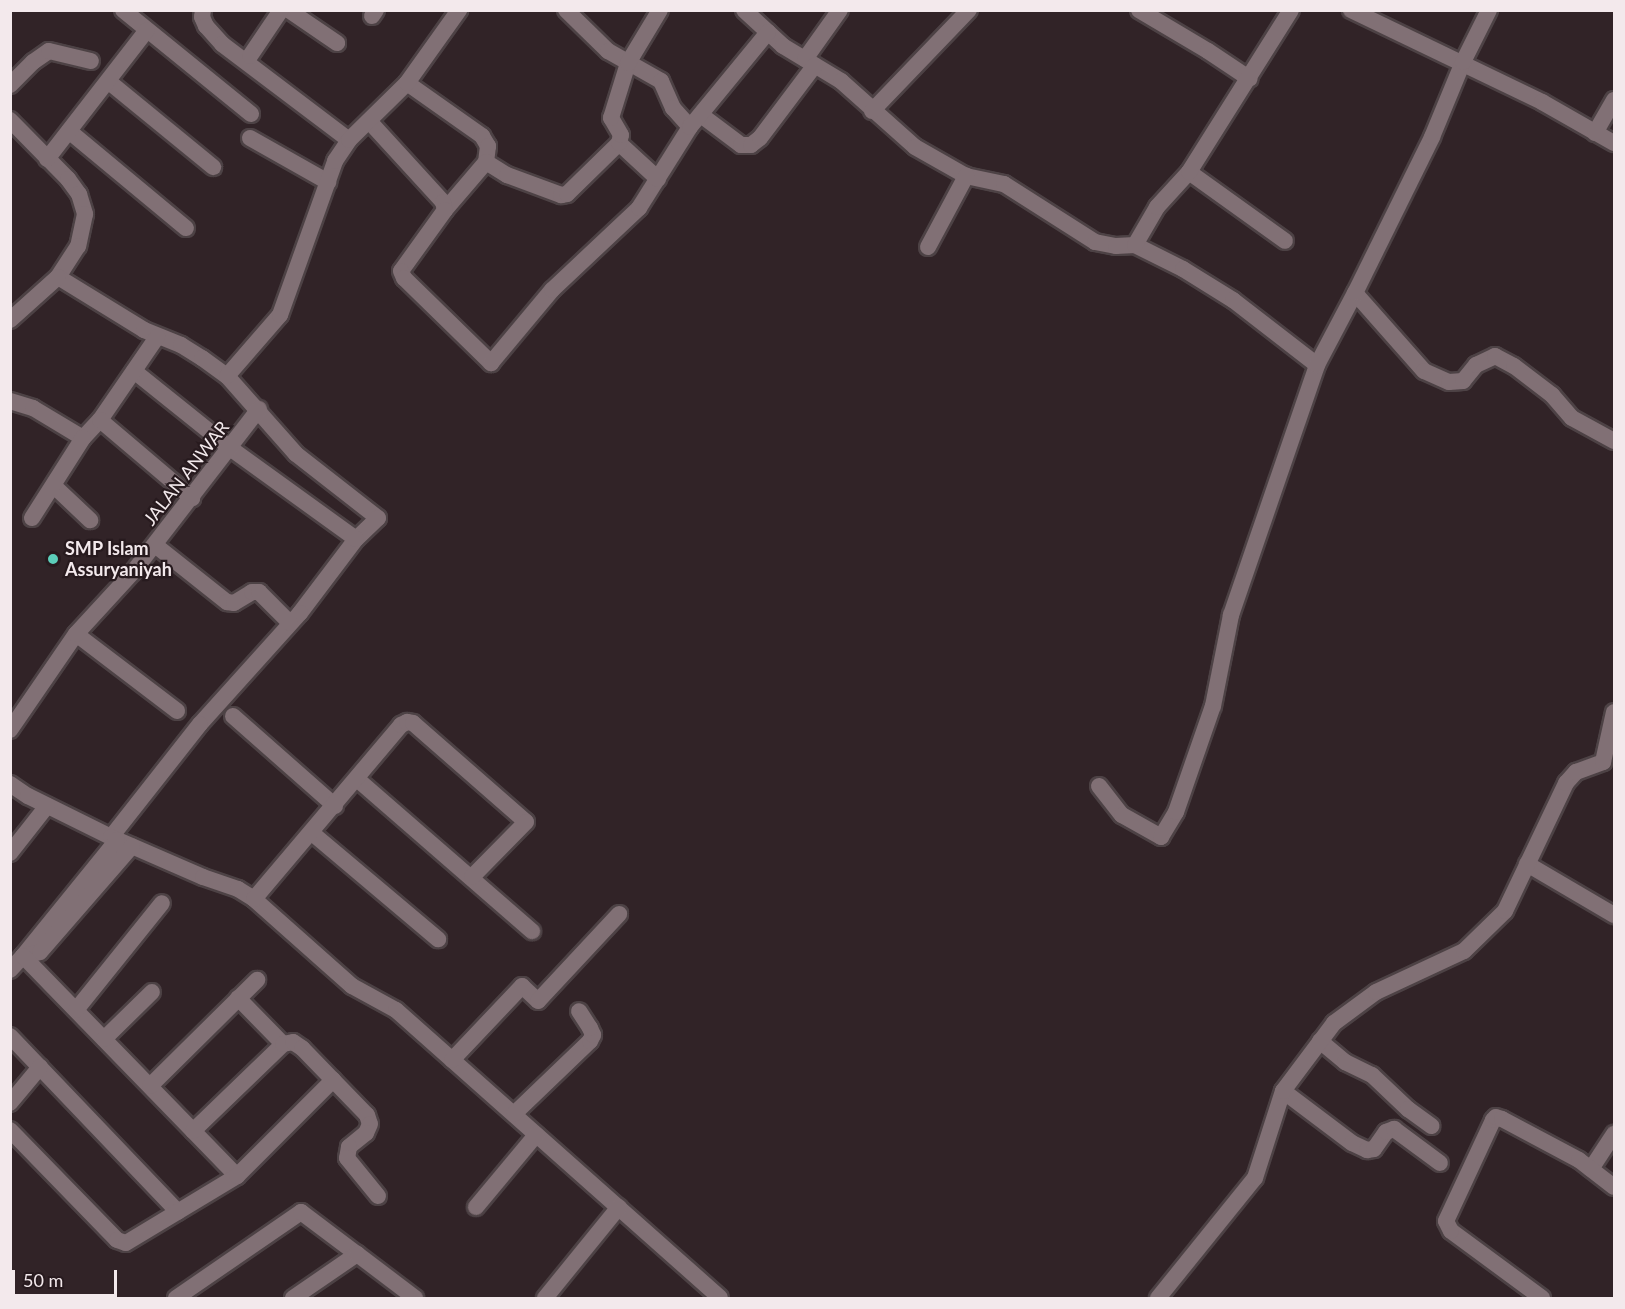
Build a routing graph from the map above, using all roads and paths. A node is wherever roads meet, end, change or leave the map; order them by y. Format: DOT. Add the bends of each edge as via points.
graph roads {
  1 [pos="123,10"];
  2 [pos="203,10"];
  3 [pos="281,10"];
  4 [pos="459,10"];
  5 [pos="566,10"];
  6 [pos="660,10"];
  7 [pos="744,10"];
  8 [pos="840,10"];
  9 [pos="969,10"];
  10 [pos="1139,10"];
  11 [pos="1291,10"];
  12 [pos="1351,10"];
  13 [pos="1489,10"];
  14 [pos="290,11"];
  15 [pos="147,30"];
  16 [pos="768,32"];
  17 [pos="338,43"];
  18 [pos="250,56"];
  19 [pos="91,61"];
  20 [pos="810,62"];
  21 [pos="1463,62"];
  22 [pos="628,63"];
  23 [pos="1250,79"];
  24 [pos="108,81"];
  25 [pos="407,84"];
  26 [pos="10,85"];
  27 [pos="1614,100"];
  28 [pos="872,111"];
  29 [pos="251,114"];
  30 [pos="10,120"];
  31 [pos="369,121"];
  32 [pos="695,121"];
  33 [pos="69,131"];
  34 [pos="1595,133"];
  35 [pos="249,138"];
  36 [pos="349,140"];
  37 [pos="619,143"];
  38 [pos="1614,143"];
  39 [pos="47,159"];
  40 [pos="486,162"];
  41 [pos="213,167"];
  42 [pos="1189,172"];
  43 [pos="966,176"];
  44 [pos="658,179"];
  45 [pos="328,182"];
  46 [pos="445,210"];
  47 [pos="186,228"];
  48 [pos="1285,241"];
  49 [pos="1135,245"];
  50 [pos="928,247"];
  51 [pos="58,277"];
  52 [pos="1355,293"];
  53 [pos="10,320"];
  54 [pos="157,337"];
  55 [pos="1317,365"];
  56 [pos="134,371"];
  57 [pos="227,376"];
  58 [pos="10,401"];
  59 [pos="259,410"];
  60 [pos="100,420"];
  61 [pos="83,438"];
  62 [pos="1614,441"];
  63 [pos="230,448"];
  64 [pos="54,486"];
  65 [pos="192,498"];
  66 [pos="32,518"];
  67 [pos="90,520"];
  68 [pos="356,538"];
  69 [pos="155,545"];
  70 [pos="290,623"];
  71 [pos="76,634"];
  72 [pos="177,711"];
  73 [pos="1614,712"];
  74 [pos="233,716"];
  75 [pos="10,730"];
  76 [pos="1608,765"];
  77 [pos="357,779"];
  78 [pos="10,783"];
  79 [pos="1099,786"];
  80 [pos="47,806"];
  81 [pos="335,806"];
  82 [pos="312,833"];
  83 [pos="120,841"];
  84 [pos="10,853"];
  85 [pos="1527,864"];
  86 [pos="472,877"];
  87 [pos="254,899"];
  88 [pos="162,903"];
  89 [pos="619,915"];
  90 [pos="1614,915"];
  91 [pos="532,931"];
  92 [pos="438,939"];
  93 [pos="23,956"];
  94 [pos="10,970"];
  95 [pos="257,980"];
  96 [pos="152,993"];
  97 [pos="238,998"];
  98 [pos="75,1010"];
  99 [pos="579,1011"];
  100 [pos="10,1036"];
  101 [pos="104,1039"];
  102 [pos="1320,1041"];
  103 [pos="283,1044"];
  104 [pos="452,1060"];
  105 [pos="40,1067"];
  106 [pos="333,1080"];
  107 [pos="150,1086"];
  108 [pos="1283,1091"];
  109 [pos="10,1103"];
  110 [pos="514,1113"];
  111 [pos="1431,1126"];
  112 [pos="10,1130"];
  113 [pos="193,1131"];
  114 [pos="1614,1134"];
  115 [pos="536,1135"];
  116 [pos="1440,1163"];
  117 [pos="1591,1169"];
  118 [pos="237,1176"];
  119 [pos="1614,1187"];
  120 [pos="378,1196"];
  121 [pos="476,1207"];
  122 [pos="619,1207"];
  123 [pos="178,1212"];
  124 [pos="357,1254"];
  125 [pos="1159,1298"];
  126 [pos="176,1299"];
  127 [pos="293,1299"];
  128 [pos="415,1299"];
  129 [pos="545,1299"];
  130 [pos="720,1299"];
  131 [pos="1542,1299"];
  1 -- 15 [label="street"];
  2 -- 36 [label="street" via="206,26 222,44"];
  3 -- 18 [label="street"];
  4 -- 25 [label="street"];
  5 -- 22 [label="street" via="608,51"];
  6 -- 22 [label="street"];
  7 -- 16 [label="street"];
  8 -- 20 [label="street"];
  9 -- 28 [label="street"];
  10 -- 23 [label="street"];
  11 -- 23 [label="street"];
  12 -- 21 [label="street"];
  13 -- 21 [label="street"];
  14 -- 17 [label="street"];
  15 -- 24 [label="street"];
  15 -- 29 [label="street"];
  16 -- 20 [label="street"];
  16 -- 32 [label="street"];
  19 -- 26 [label="street" via="49,51"];
  20 -- 28 [label="street" via="841,81"];
  20 -- 32 [label="street" via="760,138 751,145 741,145"];
  21 -- 34 [label="street"];
  21 -- 52 [label="street" via="1432,137"];
  22 -- 32 [label="street" via="661,81 673,108"];
  22 -- 37 [label="street" via="611,118 621,135"];
  23 -- 42 [label="street"];
  24 -- 33 [label="street"];
  24 -- 41 [label="street"];
  25 -- 31 [label="street"];
  25 -- 40 [label="street" via="482,136 488,146"];
  27 -- 34 [label="street"];
  28 -- 43 [label="street" via="915,147"];
  30 -- 39 [label="street"];
  31 -- 36 [label="street"];
  31 -- 46 [label="street" via="443,202"];
  32 -- 44 [label="street"];
  33 -- 39 [label="street"];
  33 -- 47 [label="street"];
  34 -- 38 [label="street"];
  35 -- 45 [label="street"];
  36 -- 45 [label="street" via="335,161"];
  37 -- 40 [label="street" via="573,191 561,195 507,175"];
  37 -- 44 [label="street"];
  39 -- 51 [label="street" via="79,194 85,214 78,246"];
  40 -- 46 [label="street"];
  42 -- 48 [label="street"];
  42 -- 49 [label="street" via="1157,207"];
  43 -- 49 [label="street" via="1004,184 1095,242"];
  43 -- 50 [label="street"];
  44 -- 46 [label="street" via="639,208 552,290 491,363 401,271"];
  45 -- 57 [label="street" via="280,315"];
  49 -- 55 [label="street" via="1233,300"];
  51 -- 53 [label="street"];
  51 -- 54 [label="street"];
  52 -- 55 [label="street"];
  52 -- 62 [label="street" via="1424,371 1449,382 1463,381 1476,365 1496,356 1552,395 1572,418"];
  54 -- 56 [label="street"];
  54 -- 57 [label="street" via="181,345"];
  55 -- 79 [label="street" via="1231,615 1214,706 1176,812 1161,837 1122,815"];
  56 -- 60 [label="street"];
  56 -- 63 [label="street"];
  57 -- 59 [label="street"];
  58 -- 61 [label="street" via="33,408"];
  59 -- 63 [label="street, JALAN ANWAR"];
  59 -- 68 [label="street" via="296,454 378,518"];
  60 -- 61 [label="street"];
  60 -- 65 [label="street"];
  61 -- 64 [label="street"];
  63 -- 65 [label="street, JALAN ANWAR"];
  63 -- 68 [label="street"];
  64 -- 66 [label="street"];
  64 -- 67 [label="street"];
  65 -- 69 [label="street, JALAN ANWAR"];
  68 -- 70 [label="street"];
  69 -- 70 [label="street" via="226,602 234,603 259,592"];
  69 -- 71 [label="street, JALAN ANWAR"];
  70 -- 83 [label="street" via="200,724"];
  71 -- 72 [label="street"];
  71 -- 75 [label="street, JALAN ANWAR"];
  73 -- 76 [label="street"];
  74 -- 81 [label="street"];
  76 -- 85 [label="street" via="1570,776"];
  77 -- 81 [label="street"];
  77 -- 86 [label="street"];
  77 -- 86 [label="street" via="401,725 413,723 525,822"];
  78 -- 80 [label="street"];
  80 -- 83 [label="street"];
  80 -- 84 [label="street"];
  81 -- 82 [label="street"];
  82 -- 87 [label="street"];
  82 -- 92 [label="street"];
  83 -- 87 [label="street"];
  83 -- 93 [label="street"];
  85 -- 90 [label="street"];
  85 -- 102 [label="street" via="1505,910 1464,951 1376,992 1334,1023"];
  86 -- 91 [label="street"];
  87 -- 104 [label="street" via="352,986 396,1010"];
  88 -- 98 [label="street"];
  89 -- 104 [label="street" via="538,1001 522,986"];
  93 -- 94 [label="street"];
  93 -- 98 [label="street"];
  95 -- 97 [label="street"];
  96 -- 101 [label="street"];
  97 -- 103 [label="street"];
  97 -- 107 [label="street"];
  98 -- 101 [label="street"];
  99 -- 110 [label="street" via="593,1035 590,1041"];
  100 -- 105 [label="street"];
  101 -- 107 [label="street"];
  102 -- 108 [label="street"];
  102 -- 111 [label="street" via="1352,1066 1372,1075"];
  103 -- 106 [label="street" via="292,1042 302,1048"];
  103 -- 113 [label="street"];
  104 -- 110 [label="street"];
  105 -- 109 [label="street"];
  105 -- 123 [label="street"];
  106 -- 118 [label="street"];
  106 -- 120 [label="street" via="367,1114 370,1124 366,1133 349,1147 347,1158"];
  107 -- 113 [label="street"];
  108 -- 116 [label="street" via="1367,1150 1374,1149 1386,1132 1394,1129"];
  108 -- 125 [label="street" via="1255,1178"];
  110 -- 115 [label="street"];
  112 -- 123 [label="street" via="117,1240 134,1241"];
  113 -- 118 [label="street"];
  114 -- 117 [label="street"];
  115 -- 121 [label="street"];
  115 -- 122 [label="street"];
  117 -- 119 [label="street"];
  117 -- 131 [label="street" via="1496,1117 1446,1221 1451,1232"];
  118 -- 123 [label="street"];
  122 -- 129 [label="street"];
  122 -- 130 [label="street"];
  124 -- 126 [label="street" via="301,1212"];
  124 -- 127 [label="street"];
  124 -- 128 [label="street"];
}
